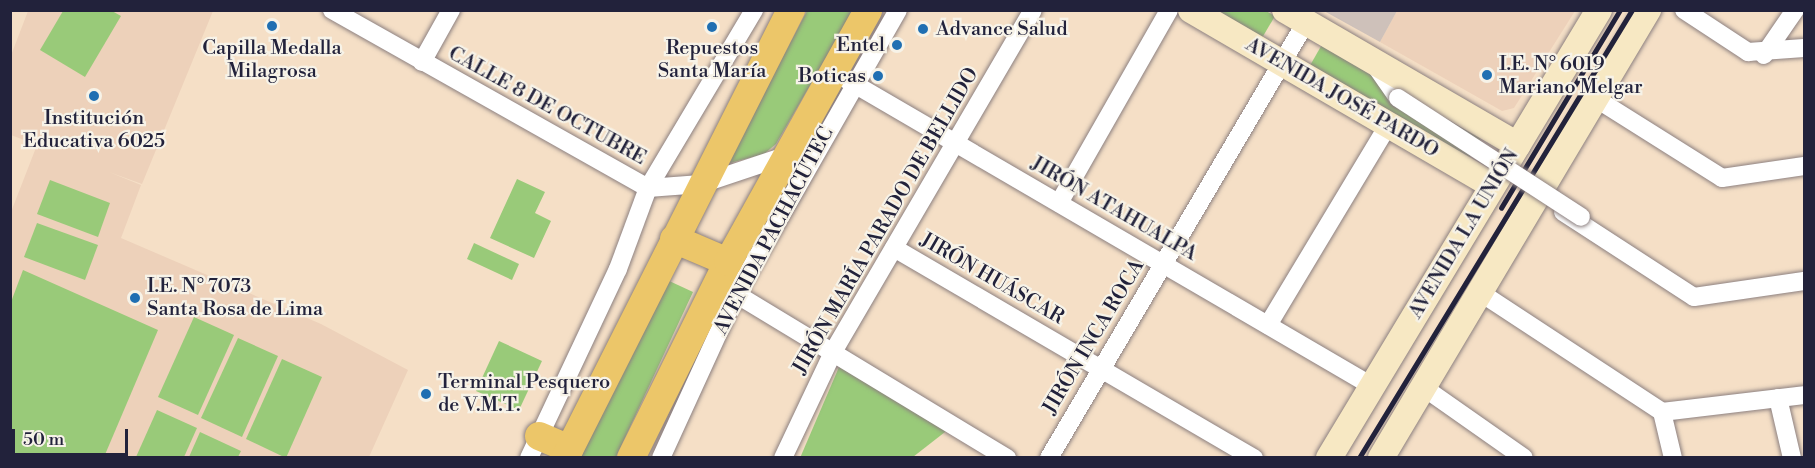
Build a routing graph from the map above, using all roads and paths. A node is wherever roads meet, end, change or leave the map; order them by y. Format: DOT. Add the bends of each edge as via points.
graph roads {
  1 [pos="332,10"];
  2 [pos="451,10"];
  3 [pos="754,10"];
  4 [pos="791,10"];
  5 [pos="868,10"];
  6 [pos="898,10"];
  7 [pos="1033,10"];
  8 [pos="1169,10"];
  9 [pos="1191,10"];
  10 [pos="1599,10"];
  11 [pos="1648,10"];
  12 [pos="1684,10"];
  13 [pos="1795,10"];
  14 [pos="1296,16"];
  15 [pos="1804,48"];
  16 [pos="1764,55"];
  17 [pos="1373,61"];
  18 [pos="422,62"];
  19 [pos="1281,63"];
  20 [pos="843,77"];
  21 [pos="1595,98"];
  22 [pos="1388,125"];
  23 [pos="955,143"];
  24 [pos="1518,144"];
  25 [pos="785,156"];
  26 [pos="1804,166"];
  27 [pos="700,184"];
  28 [pos="1492,185"];
  29 [pos="648,188"];
  30 [pos="1536,195"];
  31 [pos="1059,203"];
  32 [pos="674,239"];
  33 [pos="894,248"];
  34 [pos="728,262"];
  35 [pos="1163,264"];
  36 [pos="1653,271"];
  37 [pos="1804,281"];
  38 [pos="1478,291"];
  39 [pos="736,294"];
  40 [pos="1268,326"];
  41 [pos="833,352"];
  42 [pos="1101,369"];
  43 [pos="1372,386"];
  44 [pos="1423,387"];
  45 [pos="1804,394"];
  46 [pos="1778,398"];
  47 [pos="1662,412"];
  48 [pos="534,447"];
  49 [pos="567,453"];
  50 [pos="632,458"];
  51 [pos="661,458"];
  52 [pos="783,458"];
  53 [pos="1007,458"];
  54 [pos="1049,458"];
  55 [pos="1254,458"];
  56 [pos="1329,458"];
  57 [pos="1381,458"];
  58 [pos="1524,458"];
  59 [pos="1673,458"];
  60 [pos="1792,458"];
  1 -- 18 [label="street, CALLE 8 DE OCTUBRE"];
  2 -- 18 [label="street"];
  3 -- 29 [label="street"];
  4 -- 27 [label="main road"];
  5 -- 20 [label="main road, AVENIDA PACHACÚTEC"];
  6 -- 20 [label="street, AVENIDA PACHACÚTEC"];
  7 -- 23 [label="street, JIRÓN MARÍA PARADO DE BELLIDO"];
  8 -- 31 [label="street"];
  9 -- 19 [label="street, AVENIDA JOSÉ PARDO"];
  10 -- 24 [label="street, AVENIDA LA UNIÓN"];
  11 -- 21 [label="street, AVENIDA LA UNIÓN"];
  12 -- 16 [label="street" via="1748,52"];
  13 -- 16 [label="street"];
  14 -- 17 [label="street"];
  14 -- 19 [label="street, JIRÓN INCA ROCA"];
  15 -- 16 [label="street"];
  17 -- 24 [label="street"];
  17 -- 36 [label="street, bridge" via="1398,98 1637,254"];
  18 -- 29 [label="street, CALLE 8 DE OCTUBRE"];
  19 -- 22 [label="street, AVENIDA JOSÉ PARDO"];
  19 -- 35 [label="street, JIRÓN INCA ROCA"];
  20 -- 23 [label="street, JIRÓN ATAHUALPA"];
  20 -- 25 [label="main road, AVENIDA PACHACÚTEC"];
  20 -- 39 [label="street, AVENIDA PACHACÚTEC"];
  21 -- 26 [label="street" via="1722,178"];
  21 -- 30 [label="street, AVENIDA LA UNIÓN"];
  22 -- 28 [label="street, AVENIDA JOSÉ PARDO"];
  22 -- 40 [label="street"];
  23 -- 31 [label="street, JIRÓN ATAHUALPA"];
  23 -- 33 [label="street, JIRÓN MARÍA PARADO DE BELLIDO"];
  24 -- 28 [label="street, AVENIDA LA UNIÓN"];
  25 -- 27 [label="street, CALLE 8 DE OCTUBRE"];
  25 -- 34 [label="main road, AVENIDA PACHACÚTEC"];
  27 -- 29 [label="street, CALLE 8 DE OCTUBRE"];
  27 -- 32 [label="main road"];
  28 -- 43 [label="street, AVENIDA LA UNIÓN"];
  29 -- 48 [label="street" via="618,268"];
  30 -- 36 [label="street"];
  30 -- 38 [label="street, AVENIDA LA UNIÓN"];
  31 -- 35 [label="street, JIRÓN ATAHUALPA"];
  32 -- 34 [label="main road"];
  32 -- 49 [label="main road"];
  33 -- 41 [label="street, JIRÓN MARÍA PARADO DE BELLIDO"];
  33 -- 42 [label="street, JIRÓN HUÁSCAR"];
  34 -- 50 [label="main road, AVENIDA PACHACÚTEC"];
  35 -- 40 [label="street, JIRÓN ATAHUALPA"];
  35 -- 42 [label="street, JIRÓN INCA ROCA"];
  36 -- 37 [label="street" via="1694,297"];
  38 -- 44 [label="street, AVENIDA LA UNIÓN"];
  38 -- 47 [label="street"];
  39 -- 41 [label="street"];
  39 -- 51 [label="street, AVENIDA PACHACÚTEC"];
  40 -- 43 [label="street, JIRÓN ATAHUALPA"];
  41 -- 52 [label="street, JIRÓN MARÍA PARADO DE BELLIDO"];
  41 -- 53 [label="street"];
  42 -- 54 [label="street, JIRÓN INCA ROCA"];
  42 -- 55 [label="street, JIRÓN HUÁSCAR"];
  43 -- 56 [label="street, AVENIDA LA UNIÓN"];
  44 -- 57 [label="street, AVENIDA LA UNIÓN"];
  44 -- 58 [label="street"];
  45 -- 46 [label="street"];
  46 -- 47 [label="street"];
  46 -- 60 [label="street"];
  47 -- 59 [label="street"];
  48 -- 49 [label="main road"];
}
